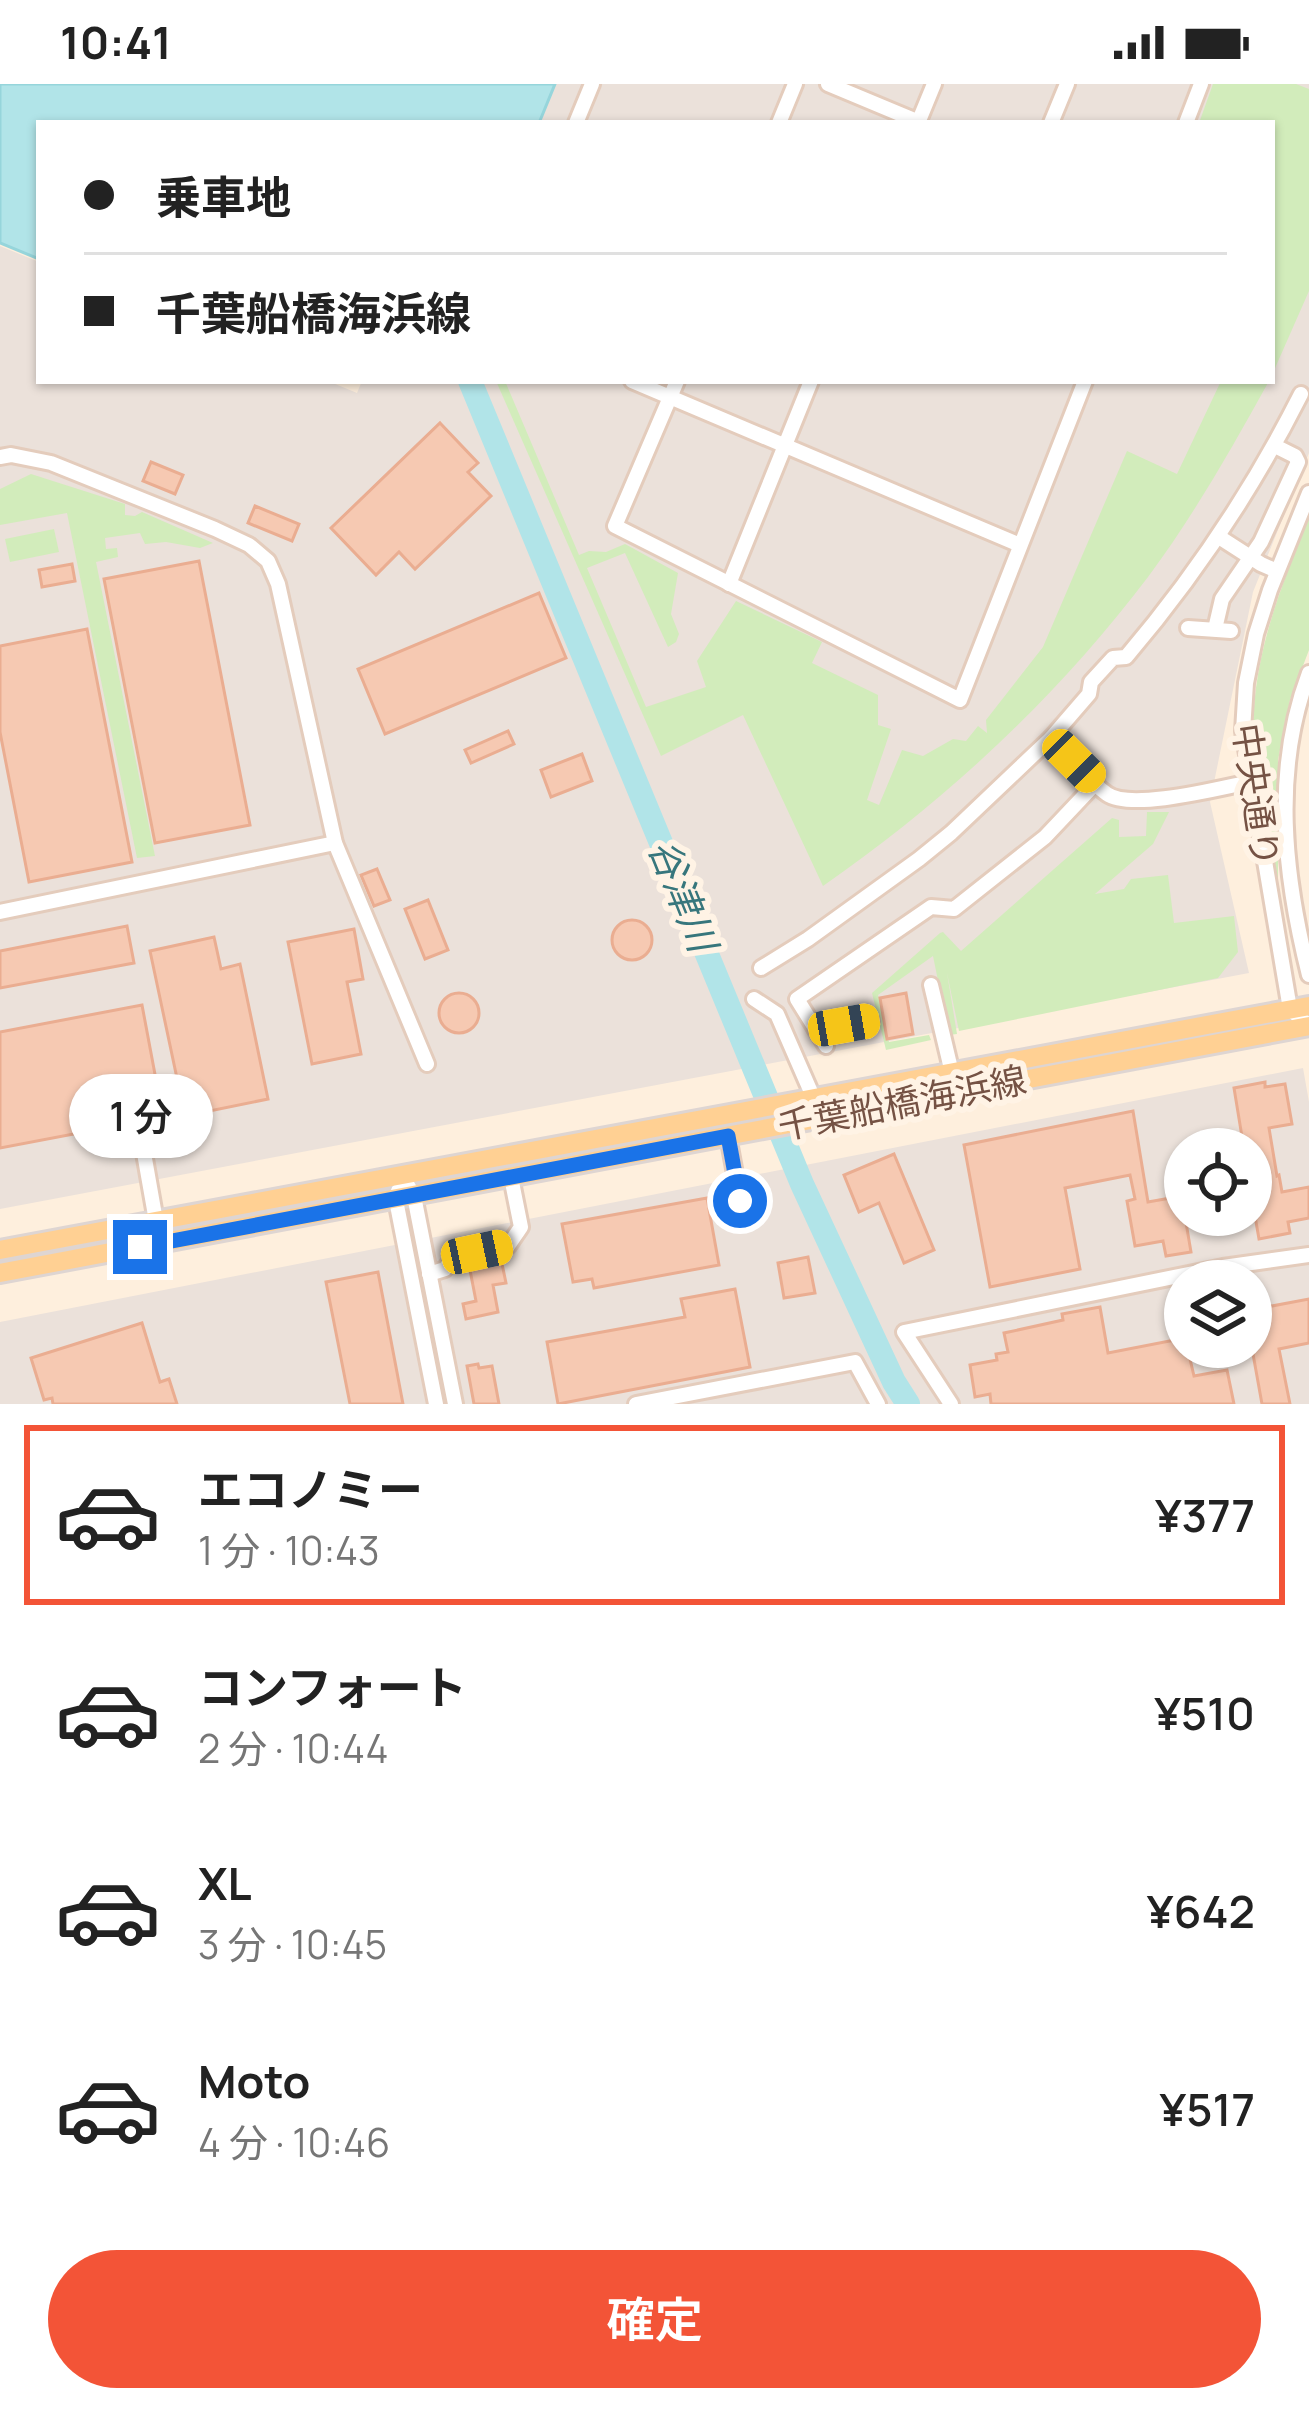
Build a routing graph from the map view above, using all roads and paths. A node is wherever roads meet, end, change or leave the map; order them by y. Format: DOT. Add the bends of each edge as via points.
graph roads {
  1 [pos="592,84"];
  2 [pos="795,84"];
  3 [pos="828,84"];
  4 [pos="934,84"];
  5 [pos="1067,84"];
  6 [pos="1201,84"];
  7 [pos="577,120"];
  8 [pos="780,120"];
  9 [pos="911,120"];
  10 [pos="919,120"];
  11 [pos="1053,120"];
  12 [pos="1187,120"];
  13 [pos="638,384"];
  14 [pos="675,384"];
  15 [pos="810,384"];
  16 [pos="1084,384"];
  17 [pos="1301,394"];
  18 [pos="669,399"];
  19 [pos="785,444"];
  20 [pos="1275,446"];
  21 [pos="1,455"];
  22 [pos="1309,493"];
  23 [pos="1219,537"];
  24 [pos="1020,545"];
  25 [pos="1250,557"];
  26 [pos="1277,571"];
  27 [pos="729,584"];
  28 [pos="1188,628"];
  29 [pos="1309,673"];
  30 [pos="1052,738"];
  31 [pos="1250,782"];
  32 [pos="1096,783"];
  33 [pos="335,843"];
  34 [pos="0,912"];
  35 [pos="761,968"];
  36 [pos="1309,975"];
  37 [pos="931,985"];
  38 [pos="754,999"];
  39 [pos="797,999"];
  40 [pos="1300,1008"];
  41 [pos="777,1015"];
  42 [pos="872,1021"];
  43 [pos="1309,1026"];
  44 [pos="816,1030"];
  45 [pos="826,1046"];
  46 [pos="427,1064"];
  47 [pos="952,1073"];
  48 [pos="814,1099"];
  49 [pos="728,1136"];
  50 [pos="143,1153"];
  51 [pos="402,1175"];
  52 [pos="511,1178"];
  53 [pos="405,1198"];
  54 [pos="740,1201"];
  55 [pos="156,1221"];
  56 [pos="0,1250"];
  57 [pos="1309,1255"];
  58 [pos="0,1273"];
  59 [pos="429,1274"];
  60 [pos="684,1400"];
  61 [pos="436,1404"];
  62 [pos="455,1404"];
  63 [pos="636,1404"];
  64 [pos="878,1404"];
  65 [pos="951,1404"];
  1 -- 7 [label="street"];
  2 -- 8 [label="street"];
  3 -- 9 [label="street"];
  4 -- 10 [label="street"];
  5 -- 11 [label="street"];
  6 -- 12 [label="street"];
  13 -- 18 [label="street"];
  14 -- 18 [label="street"];
  15 -- 19 [label="street"];
  16 -- 24 [label="street"];
  17 -- 20 [label="street"];
  18 -- 19 [label="street"];
  18 -- 27 [label="street" via="615,526"];
  19 -- 24 [label="street"];
  19 -- 27 [label="street"];
  20 -- 23 [label="street"];
  20 -- 25 [label="street" via="1298,462"];
  21 -- 33 [label="street" via="50,463 249,544 268,561"];
  22 -- 26 [label="street, 中央通り"];
  23 -- 25 [label="street"];
  23 -- 30 [label="street"];
  24 -- 27 [label="street" via="960,700"];
  25 -- 26 [label="street"];
  25 -- 28 [label="street" via="1222,599 1223,630"];
  26 -- 31 [label="street, 中央通り" via="1246,683"];
  29 -- 36 [label="street, 中央通り" via="1284,788"];
  30 -- 32 [label="street"];
  30 -- 35 [label="street" via="920,859"];
  31 -- 32 [label="street" via="1120,801"];
  31 -- 40 [label="street, 中央通り"];
  32 -- 39 [label="street" via="1045,837 954,909 931,907"];
  33 -- 34 [label="street"];
  33 -- 46 [label="street"];
  37 -- 47 [label="street"];
  38 -- 41 [label="street"];
  39 -- 41 [label="street"];
  39 -- 44 [label="street"];
  40 -- 43 [label="street"];
  40 -- 47 [label="main road, 千葉船橋海浜線"];
  41 -- 48 [label="street"];
  42 -- 44 [label="street"];
  43 -- 49 [label="main road, 千葉船橋海浜線"];
  44 -- 45 [label="street"];
  47 -- 48 [label="main road, 千葉船橋海浜線"];
  48 -- 51 [label="main road, 千葉船橋海浜線"];
  49 -- 52 [label="main road, 千葉船橋海浜線"];
  49 -- 54 [label="street"];
  50 -- 55 [label="street"];
  51 -- 53 [label="street"];
  51 -- 55 [label="main road, 千葉船橋海浜線"];
  52 -- 53 [label="main road, 千葉船橋海浜線"];
  52 -- 59 [label="street" via="521,1227 508,1246 453,1257"];
  53 -- 58 [label="main road, 千葉船橋海浜線"];
  53 -- 59 [label="street"];
  53 -- 61 [label="street"];
  55 -- 56 [label="main road, 千葉船橋海浜線"];
  57 -- 65 [label="street" via="904,1332"];
  59 -- 62 [label="street"];
  60 -- 63 [label="street"];
  60 -- 64 [label="street" via="855,1362"];
}
